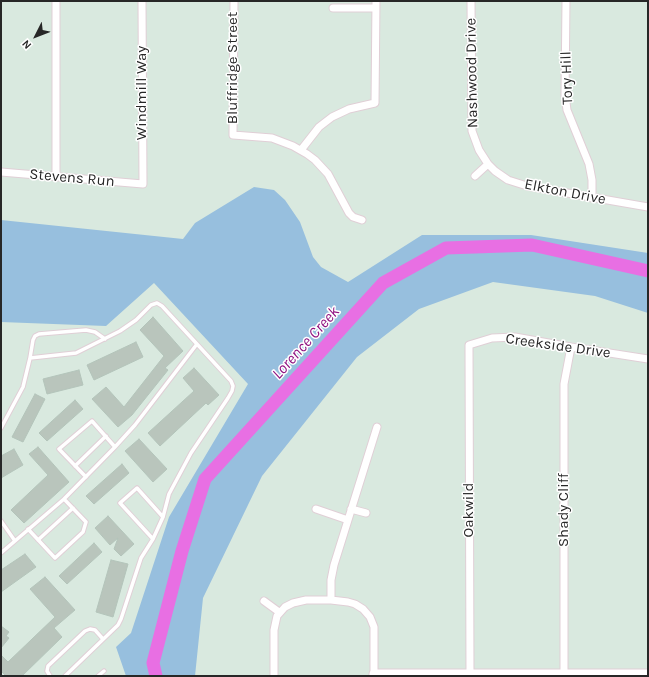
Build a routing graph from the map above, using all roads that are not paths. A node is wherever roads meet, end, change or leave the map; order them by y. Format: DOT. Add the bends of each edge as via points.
graph roads {
  1 [pos="56,1"];
  2 [pos="142,1"];
  3 [pos="234,1"];
  4 [pos="471,1"];
  5 [pos="566,1"];
  6 [pos="376,4"];
  7 [pos="333,8"];
  8 [pos="301,150"];
  9 [pos="488,164"];
  10 [pos="1,172"];
  11 [pos="475,176"];
  12 [pos="56,177"];
  13 [pos="143,184"];
  14 [pos="592,198"];
  15 [pos="648,207"];
  16 [pos="362,220"];
  17 [pos="106,339"];
  18 [pos="197,344"];
  19 [pos="469,345"];
  20 [pos="571,347"];
  21 [pos="30,358"];
  22 [pos="648,360"];
  23 [pos="377,427"];
  24 [pos="1,428"];
  25 [pos="106,436"];
  26 [pos="116,447"];
  27 [pos="75,466"];
  28 [pos="86,477"];
  29 [pos="64,499"];
  30 [pos="73,508"];
  31 [pos="316,509"];
  32 [pos="351,509"];
  33 [pos="366,513"];
  34 [pos="163,517"];
  35 [pos="348,520"];
  36 [pos="1,521"];
  37 [pos="28,529"];
  38 [pos="153,539"];
  39 [pos="38,540"];
  40 [pos="15,541"];
  41 [pos="1,553"];
  42 [pos="331,600"];
  43 [pos="264,601"];
  44 [pos="279,612"];
  45 [pos="104,639"];
  46 [pos="104,671"];
  47 [pos="470,674"];
  48 [pos="564,674"];
  49 [pos="648,674"];
  50 [pos="374,675"];
  51 [pos="50,676"];
  52 [pos="65,676"];
  53 [pos="98,676"];
  54 [pos="274,676"];
  1 -- 12 [label="street"];
  2 -- 13 [label="street, Windmill Way"];
  3 -- 8 [label="street, Bluffridge Street" via="233,135 272,138"];
  4 -- 9 [label="street, Nashwood Drive" via="472,131"];
  5 -- 14 [label="street, Tory Hill" via="565,95 567,110 589,164"];
  6 -- 7 [label="street"];
  6 -- 8 [label="street" via="375,103 353,108 332,117 319,127"];
  8 -- 16 [label="street" via="322,166 334,182 349,213"];
  9 -- 11 [label="street"];
  9 -- 14 [label="street, Elkton Drive" via="514,182"];
  10 -- 12 [label="street, Stevens Run"];
  12 -- 13 [label="street, Stevens Run"];
  14 -- 15 [label="street, Elkton Drive"];
  17 -- 18 [label="lane" via="157,303"];
  17 -- 21 [label="lane" via="76,353"];
  17 -- 21 [label="lane" via="86,330 38,334 33,340"];
  18 -- 26 [label="lane"];
  18 -- 34 [label="lane" via="233,386 169,494"];
  19 -- 20 [label="street, Creekside Drive" via="492,338 515,337"];
  19 -- 47 [label="street, Oakwild"];
  20 -- 22 [label="street, Creekside Drive"];
  20 -- 48 [label="street, Shady Cliff" via="564,384"];
  21 -- 24 [label="lane" via="23,387"];
  23 -- 32 [label="street"];
  25 -- 26 [label="lane"];
  25 -- 27 [label="lane"];
  25 -- 27 [label="lane" via="92,421 60,450"];
  26 -- 28 [label="lane"];
  27 -- 28 [label="lane"];
  28 -- 29 [label="lane"];
  29 -- 30 [label="lane"];
  29 -- 37 [label="lane"];
  30 -- 39 [label="lane"];
  30 -- 39 [label="lane" via="86,522 83,532 55,558"];
  31 -- 35 [label="street"];
  32 -- 33 [label="street"];
  32 -- 35 [label="street"];
  34 -- 38 [label="lane"];
  34 -- 38 [label="lane" via="137,488 120,503"];
  35 -- 42 [label="street" via="334,565"];
  36 -- 40 [label="lane"];
  37 -- 39 [label="lane"];
  37 -- 40 [label="lane"];
  38 -- 45 [label="lane" via="140,558 121,619"];
  40 -- 41 [label="lane"];
  42 -- 44 [label="street" via="293,603"];
  42 -- 50 [label="street" via="355,604 370,617 375,635"];
  43 -- 44 [label="street"];
  44 -- 54 [label="street" via="274,630"];
  45 -- 51 [label="lane" via="96,630 85,631 48,666"];
  45 -- 52 [label="lane"];
  46 -- 53 [label="lane"];
  47 -- 48 [label="street"];
  47 -- 50 [label="street"];
  48 -- 49 [label="street"];
}
